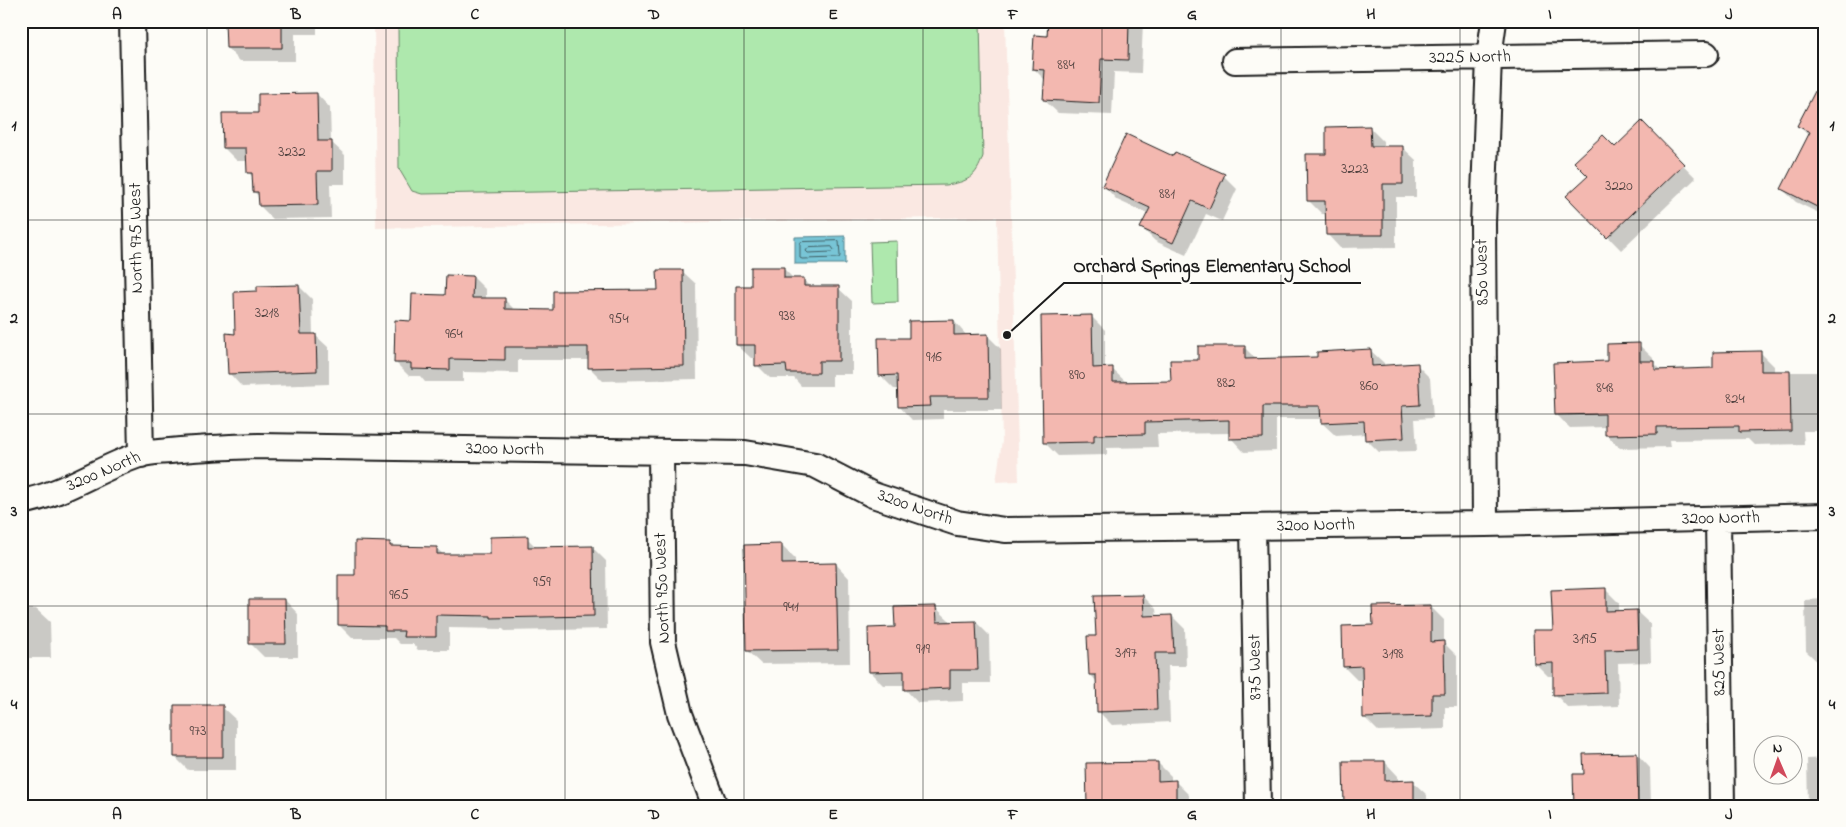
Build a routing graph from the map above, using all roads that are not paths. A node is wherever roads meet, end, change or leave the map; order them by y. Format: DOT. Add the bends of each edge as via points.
graph roads {
  1 [pos="132,21"];
  2 [pos="1494,21"];
  3 [pos="1706,54"];
  4 [pos="1490,57"];
  5 [pos="1235,62"];
  6 [pos="661,452"];
  7 [pos="141,455"];
  8 [pos="21,502"];
  9 [pos="1825,516"];
  10 [pos="1718,519"];
  11 [pos="1485,524"];
  12 [pos="1253,527"];
  13 [pos="715,806"];
  14 [pos="1258,806"];
  15 [pos="1722,806"];
  1 -- 7 [label="street, North 975 West"];
  2 -- 4 [label="street, 850 West"];
  3 -- 4 [label="street, 3225 North"];
  4 -- 5 [label="street, 3225 North"];
  4 -- 11 [label="street, 850 West" via="1482,223"];
  6 -- 7 [label="street, 3200 North" via="258,446 202,447"];
  6 -- 12 [label="street, 3200 North" via="745,453 815,465 873,495 957,523 1005,530"];
  6 -- 13 [label="street, North 950 West" via="663,642 680,714"];
  7 -- 8 [label="street, 3200 North" via="62,490"];
  9 -- 10 [label="street, 3200 North"];
  10 -- 11 [label="street, 3200 North"];
  10 -- 15 [label="street, 825 West"];
  11 -- 12 [label="street, 3200 North"];
  12 -- 14 [label="street, 875 West"];
}
